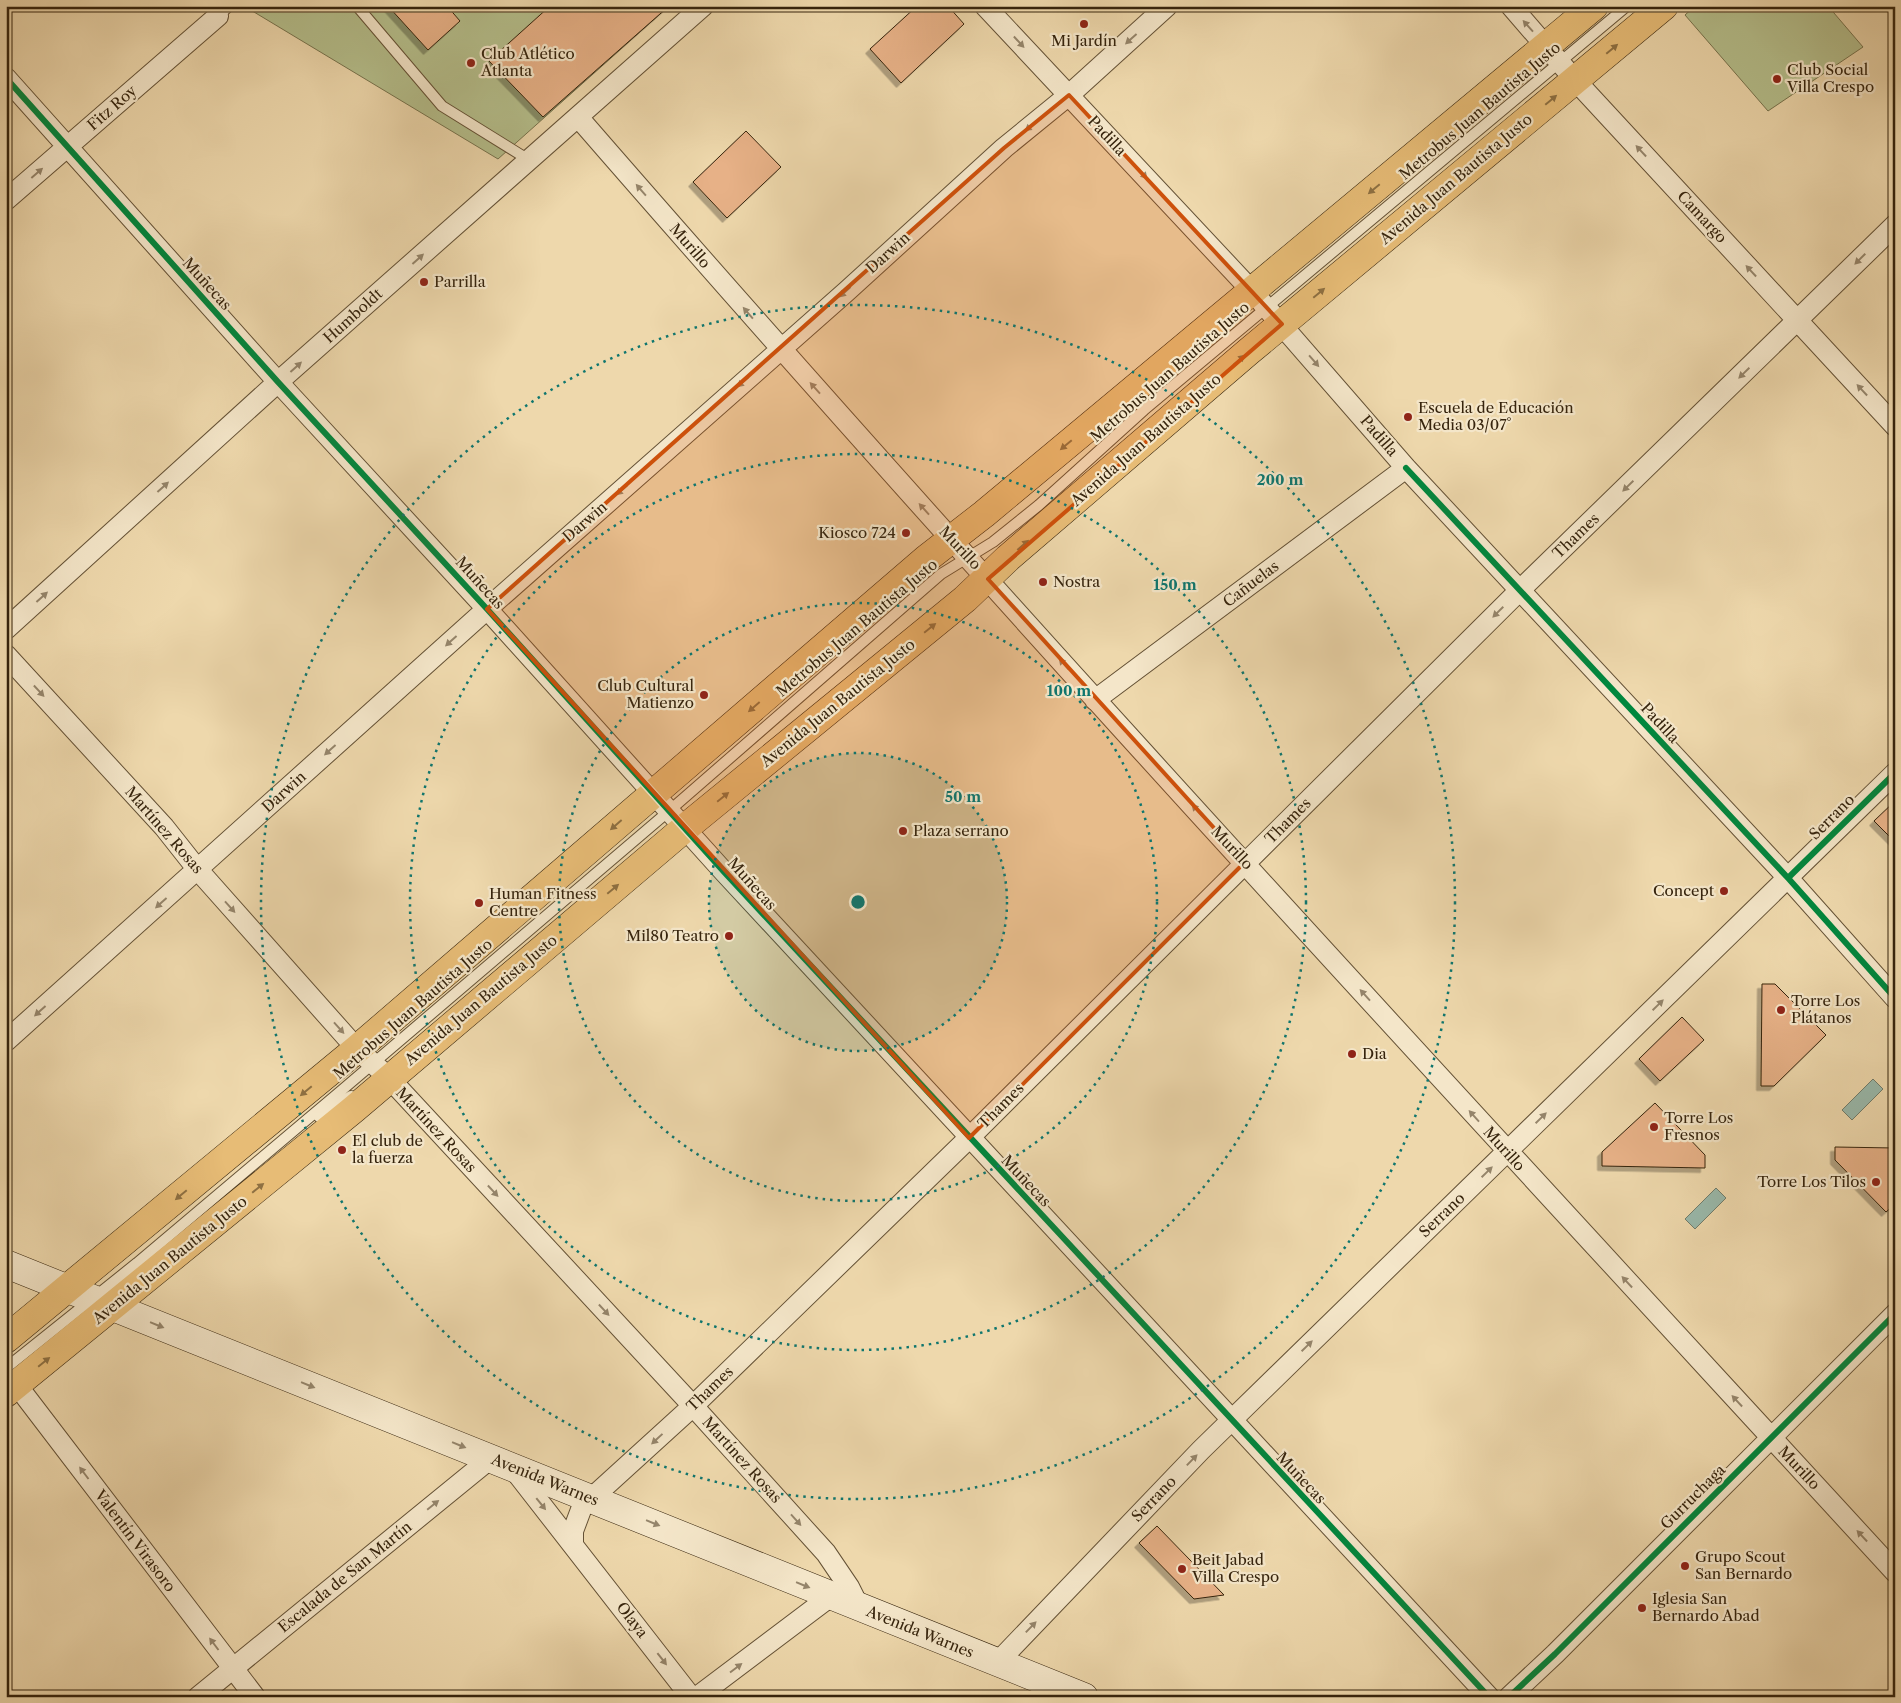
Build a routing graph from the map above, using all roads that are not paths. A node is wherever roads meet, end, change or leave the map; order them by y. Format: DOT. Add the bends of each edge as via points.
graph roads {
  1 [pos="357,6"];
  2 [pos="704,6"];
  3 [pos="985,6"];
  4 [pos="1167,6"];
  5 [pos="1510,6"];
  6 [pos="1594,6"];
  7 [pos="1627,6"];
  8 [pos="1664,6"];
  9 [pos="224,11"];
  10 [pos="1560,63"];
  11 [pos="6,78"];
  12 [pos="1069,95"];
  13 [pos="578,117"];
  14 [pos="68,147"];
  15 [pos="529,160"];
  16 [pos="6,200"];
  17 [pos="1895,225"];
  18 [pos="1267,307"];
  19 [pos="1798,321"];
  20 [pos="780,350"];
  21 [pos="278,382"];
  22 [pos="1895,426"];
  23 [pos="1406,468"];
  24 [pos="960,548"];
  25 [pos="988,579"];
  26 [pos="1519,591"];
  27 [pos="487,609"];
  28 [pos="6,629"];
  29 [pos="6,655"];
  30 [pos="1095,700"];
  31 [pos="1895,773"];
  32 [pos="669,811"];
  33 [pos="1245,862"];
  34 [pos="198,870"];
  35 [pos="1788,878"];
  36 [pos="1895,998"];
  37 [pos="6,1041"];
  38 [pos="373,1063"];
  39 [pos="969,1138"];
  40 [pos="274,1147"];
  41 [pos="1507,1152"];
  42 [pos="6,1264"];
  43 [pos="91,1298"];
  44 [pos="1895,1314"];
  45 [pos="6,1339"];
  46 [pos="10,1382"];
  47 [pos="693,1406"];
  48 [pos="1231,1420"];
  49 [pos="1770,1436"];
  50 [pos="501,1462"];
  51 [pos="615,1478"];
  52 [pos="592,1498"];
  53 [pos="619,1509"];
  54 [pos="573,1544"];
  55 [pos="1895,1572"];
  56 [pos="831,1596"];
  57 [pos="860,1609"];
  58 [pos="997,1663"];
  59 [pos="233,1669"];
  60 [pos="198,1697"];
  61 [pos="255,1697"];
  62 [pos="691,1697"];
  63 [pos="697,1697"];
  64 [pos="1084,1697"];
  65 [pos="1489,1697"];
  66 [pos="1509,1697"];
  1 -- 15 [label="lane" via="442,106"];
  2 -- 13 [label="street, Humboldt"];
  3 -- 12 [label="street, Padilla, one-way"];
  4 -- 12 [label="street, Darwin, one-way"];
  10 -- 5 [label="street, Camargo, one-way"];
  6 -- 10 [label="main road, Avenida Juan Bautista Justo"];
  7 -- 10 [label="lane, Metrobus Juan Bautista Justo"];
  10 -- 8 [label="main road, Avenida Juan Bautista Justo, one-way"];
  9 -- 14 [label="street, Fitz Roy"];
  10 -- 18 [label="main road, Avenida Juan Bautista Justo"];
  10 -- 18 [label="main road, Avenida Juan Bautista Justo, one-way"];
  19 -- 10 [label="street, Camargo, one-way"];
  11 -- 14 [label="street, Muñecas"];
  12 -- 18 [label="street, Padilla, one-way"];
  12 -- 20 [label="street, Darwin, one-way" via="1004,148"];
  13 -- 15 [label="street, Humboldt"];
  20 -- 13 [label="street, Murillo, one-way"];
  16 -- 14 [label="street, Fitz Roy, one-way"];
  14 -- 21 [label="street, Muñecas"];
  21 -- 15 [label="street, Humboldt, one-way"];
  17 -- 19 [label="street, Thames, one-way"];
  18 -- 23 [label="street, Padilla, one-way"];
  18 -- 24 [label="main road, Avenida Juan Bautista Justo"];
  25 -- 18 [label="main road, Avenida Juan Bautista Justo, one-way"];
  22 -- 19 [label="street, Camargo, one-way"];
  19 -- 26 [label="street, Thames, one-way"];
  24 -- 20 [label="street, Murillo, one-way"];
  20 -- 27 [label="street, Darwin, one-way"];
  21 -- 27 [label="street, Muñecas"];
  28 -- 21 [label="street, Humboldt, one-way"];
  23 -- 26 [label="street, Padilla"];
  23 -- 30 [label="street, Cañuelas"];
  24 -- 25 [label="street, Murillo"];
  24 -- 32 [label="main road, Avenida Juan Bautista Justo"];
  30 -- 25 [label="street, Murillo, one-way"];
  32 -- 25 [label="main road, Avenida Juan Bautista Justo, one-way"];
  26 -- 33 [label="street, Thames, one-way"];
  26 -- 35 [label="street, Padilla"];
  27 -- 32 [label="street, Muñecas"];
  27 -- 34 [label="street, Darwin, one-way"];
  29 -- 34 [label="street, Martínez Rosas, one-way" via="164,828"];
  33 -- 30 [label="street, Murillo, one-way"];
  31 -- 35 [label="street, Serrano"];
  32 -- 38 [label="main road, Avenida Juan Bautista Justo"];
  38 -- 32 [label="main road, Avenida Juan Bautista Justo, one-way"];
  32 -- 39 [label="street, Muñecas"];
  33 -- 39 [label="street, Thames"];
  41 -- 33 [label="street, Murillo, one-way"];
  34 -- 37 [label="street, Darwin, one-way"];
  34 -- 38 [label="street, Martínez Rosas, one-way"];
  35 -- 36 [label="street, Padilla"];
  41 -- 35 [label="street, Serrano, one-way"];
  38 -- 40 [label="lane, Metrobus Juan Bautista Justo"];
  38 -- 40 [label="lane, Metrobus Juan Bautista Justo" via="348,1098"];
  43 -- 38 [label="main road, Avenida Juan Bautista Justo, one-way"];
  38 -- 43 [label="main road, Avenida Juan Bautista Justo, one-way"];
  38 -- 47 [label="street, Martínez Rosas, one-way"];
  39 -- 47 [label="street, Thames"];
  39 -- 48 [label="street, Muñecas"];
  40 -- 43 [label="lane, Metrobus Juan Bautista Justo"];
  48 -- 41 [label="street, Serrano, one-way"];
  49 -- 41 [label="street, Murillo, one-way"];
  42 -- 43 [label="main road, Avenida Warnes"];
  43 -- 45 [label="main road, Avenida Juan Bautista Justo"];
  43 -- 46 [label="main road, Avenida Juan Bautista Justo"];
  43 -- 50 [label="main road, Avenida Warnes, one-way"];
  44 -- 49 [label="street, Gurruchaga"];
  59 -- 46 [label="street, Valentín Virasoro, one-way"];
  47 -- 51 [label="street, Thames, one-way"];
  47 -- 57 [label="street, Martínez Rosas, one-way" via="826,1553"];
  58 -- 48 [label="street, Serrano, one-way"];
  48 -- 65 [label="street, Muñecas"];
  55 -- 49 [label="street, Murillo, one-way"];
  49 -- 66 [label="street, Gurruchaga"];
  50 -- 52 [label="main road, Avenida Warnes"];
  50 -- 54 [label="street, Olaya, one-way"];
  59 -- 50 [label="street, Escalada de San Martín, one-way"];
  51 -- 52 [label="street, Thames"];
  51 -- 53 [label="street" via="612,1494"];
  52 -- 53 [label="main road, Avenida Warnes"];
  52 -- 54 [label="street" via="576,1519"];
  53 -- 56 [label="main road, Avenida Warnes, one-way"];
  54 -- 62 [label="street, Olaya, one-way"];
  56 -- 57 [label="main road, Avenida Warnes"];
  63 -- 56 [label="street, one-way"];
  57 -- 58 [label="main road, Avenida Warnes"];
  58 -- 64 [label="main road, Avenida Warnes"];
  59 -- 60 [label="street, Escalada de San Martín"];
  59 -- 61 [label="street, Valentín Virasoro"];
}
